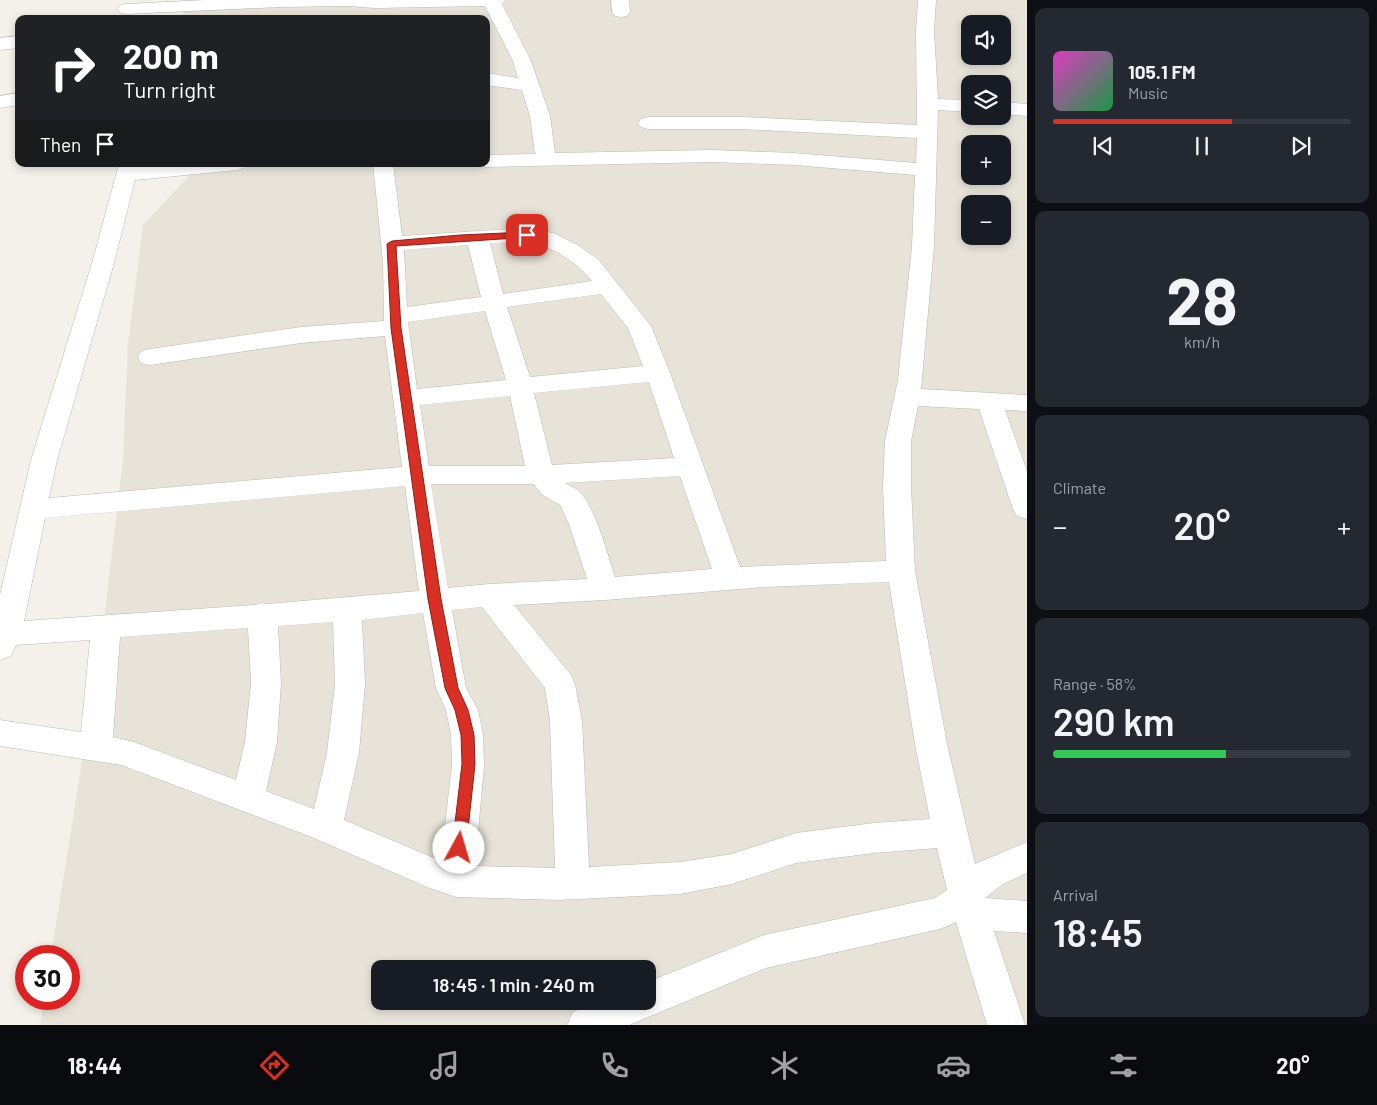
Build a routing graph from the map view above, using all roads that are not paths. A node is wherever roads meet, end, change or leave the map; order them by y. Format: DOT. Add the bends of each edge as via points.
graph roads {
  1 [pos="491,0"];
  2 [pos="496,0"];
  3 [pos="927,0"];
  4 [pos="126,9"];
  5 [pos="195,12"];
  6 [pos="15,42"];
  7 [pos="0,44"];
  8 [pos="490,80"];
  9 [pos="530,85"];
  10 [pos="15,100"];
  11 [pos="0,102"];
  12 [pos="928,104"];
  13 [pos="961,106"];
  14 [pos="1011,109"];
  15 [pos="1027,110"];
  16 [pos="648,123"];
  17 [pos="927,132"];
  18 [pos="546,160"];
  19 [pos="490,161"];
  20 [pos="172,167"];
  21 [pos="383,167"];
  22 [pos="128,169"];
  23 [pos="925,170"];
  24 [pos="476,237"];
  25 [pos="392,244"];
  26 [pos="608,286"];
  27 [pos="494,302"];
  28 [pos="396,322"];
  29 [pos="150,357"];
  30 [pos="658,373"];
  31 [pos="520,386"];
  32 [pos="907,397"];
  33 [pos="406,398"];
  34 [pos="989,402"];
  35 [pos="1027,402"];
  36 [pos="690,466"];
  37 [pos="418,475"];
  38 [pos="540,475"];
  39 [pos="33,509"];
  40 [pos="1027,509"];
  41 [pos="901,571"];
  42 [pos="729,578"];
  43 [pos="605,589"];
  44 [pos="488,595"];
  45 [pos="434,599"];
  46 [pos="347,610"];
  47 [pos="262,614"];
  48 [pos="106,627"];
  49 [pos="3,641"];
  50 [pos="0,733"];
  51 [pos="96,748"];
  52 [pos="247,800"];
  53 [pos="326,828"];
  54 [pos="950,832"];
  55 [pos="1027,857"];
  56 [pos="456,882"];
  57 [pos="573,883"];
  58 [pos="969,906"];
  59 [pos="1027,917"];
  60 [pos="656,996"];
  61 [pos="621,1010"];
  62 [pos="586,1025"];
  63 [pos="1006,1025"];
  1 -- 2 [label="street"];
  1 -- 5 [label="street" via="280,2"];
  1 -- 9 [label="street" via="522,61"];
  3 -- 12 [label="street"];
  4 -- 5 [label="street"];
  6 -- 7 [label="street"];
  8 -- 9 [label="street"];
  9 -- 18 [label="street" via="540,116"];
  10 -- 11 [label="street"];
  12 -- 13 [label="street"];
  12 -- 17 [label="street"];
  14 -- 15 [label="street"];
  16 -- 17 [label="street" via="742,123"];
  17 -- 23 [label="street"];
  18 -- 19 [label="street"];
  18 -- 23 [label="street" via="713,156"];
  20 -- 22 [label="street"];
  21 -- 25 [label="street"];
  22 -- 39 [label="street" via="44,460"];
  23 -- 32 [label="street" via="923,246"];
  24 -- 25 [label="street"];
  24 -- 26 [label="street" via="527,235 545,238 590,264"];
  24 -- 27 [label="street"];
  25 -- 28 [label="street"];
  26 -- 27 [label="street"];
  26 -- 30 [label="street" via="639,326"];
  27 -- 28 [label="street"];
  27 -- 31 [label="street"];
  28 -- 29 [label="street"];
  28 -- 33 [label="street"];
  30 -- 31 [label="street"];
  30 -- 36 [label="street"];
  31 -- 33 [label="street"];
  31 -- 38 [label="street"];
  32 -- 34 [label="street"];
  32 -- 41 [label="street" via="898,441"];
  33 -- 37 [label="street"];
  34 -- 35 [label="street"];
  34 -- 40 [label="street"];
  36 -- 38 [label="street"];
  36 -- 42 [label="street"];
  37 -- 38 [label="street"];
  37 -- 39 [label="street"];
  37 -- 45 [label="street"];
  38 -- 43 [label="street" via="551,487 571,499"];
  39 -- 49 [label="street"];
  41 -- 42 [label="street"];
  41 -- 54 [label="street"];
  42 -- 43 [label="street"];
  43 -- 44 [label="street"];
  44 -- 45 [label="street"];
  44 -- 57 [label="street" via="560,684 566,721"];
  45 -- 46 [label="street"];
  45 -- 56 [label="street" via="451,688 462,710 467,735 468,764"];
  46 -- 47 [label="street"];
  46 -- 53 [label="street" via="350,684 343,753"];
  47 -- 48 [label="street"];
  47 -- 52 [label="street" via="266,683 261,742"];
  48 -- 49 [label="street"];
  48 -- 51 [label="street"];
  50 -- 51 [label="street"];
  51 -- 52 [label="street" via="123,752"];
  52 -- 53 [label="street"];
  53 -- 56 [label="street"];
  54 -- 57 [label="street" via="796,848 732,869 680,878"];
  54 -- 58 [label="street"];
  55 -- 58 [label="street" via="994,870 979,881"];
  56 -- 57 [label="street"];
  58 -- 59 [label="street"];
  58 -- 60 [label="street" via="764,952"];
  58 -- 63 [label="street"];
  61 -- 62 [label="street"];
}
